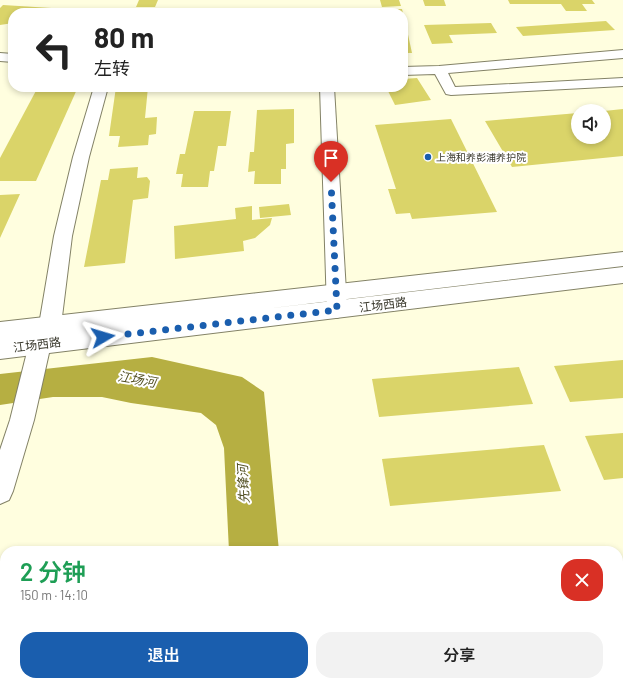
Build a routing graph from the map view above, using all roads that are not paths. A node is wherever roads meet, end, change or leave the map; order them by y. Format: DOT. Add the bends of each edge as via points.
graph roads {
  1 [pos="623,49"];
  2 [pos="623,54"];
  3 [pos="408,60"];
  4 [pos="439,70"];
  5 [pos="408,71"];
  6 [pos="623,82"];
  7 [pos="100,92"];
  8 [pos="327,92"];
  9 [pos="623,259"];
  10 [pos="623,275"];
  11 [pos="336,301"];
  12 [pos="0,331"];
  13 [pos="45,335"];
  14 [pos="0,349"];
  15 [pos="0,491"];
  1 -- 3 [label="main road" via="487,58"];
  2 -- 4 [label="main road"];
  4 -- 5 [label="main road"];
  4 -- 6 [label="main road" via="451,91"];
  7 -- 13 [label="main road" via="63,236"];
  8 -- 11 [label="main road"];
  9 -- 11 [label="main road, 江场西路"];
  10 -- 11 [label="main road, 江场西路"];
  11 -- 13 [label="main road, 江场西路"];
  12 -- 13 [label="main road, 江场西路"];
  13 -- 14 [label="main road, 江场西路"];
  13 -- 15 [label="main road"];
}
